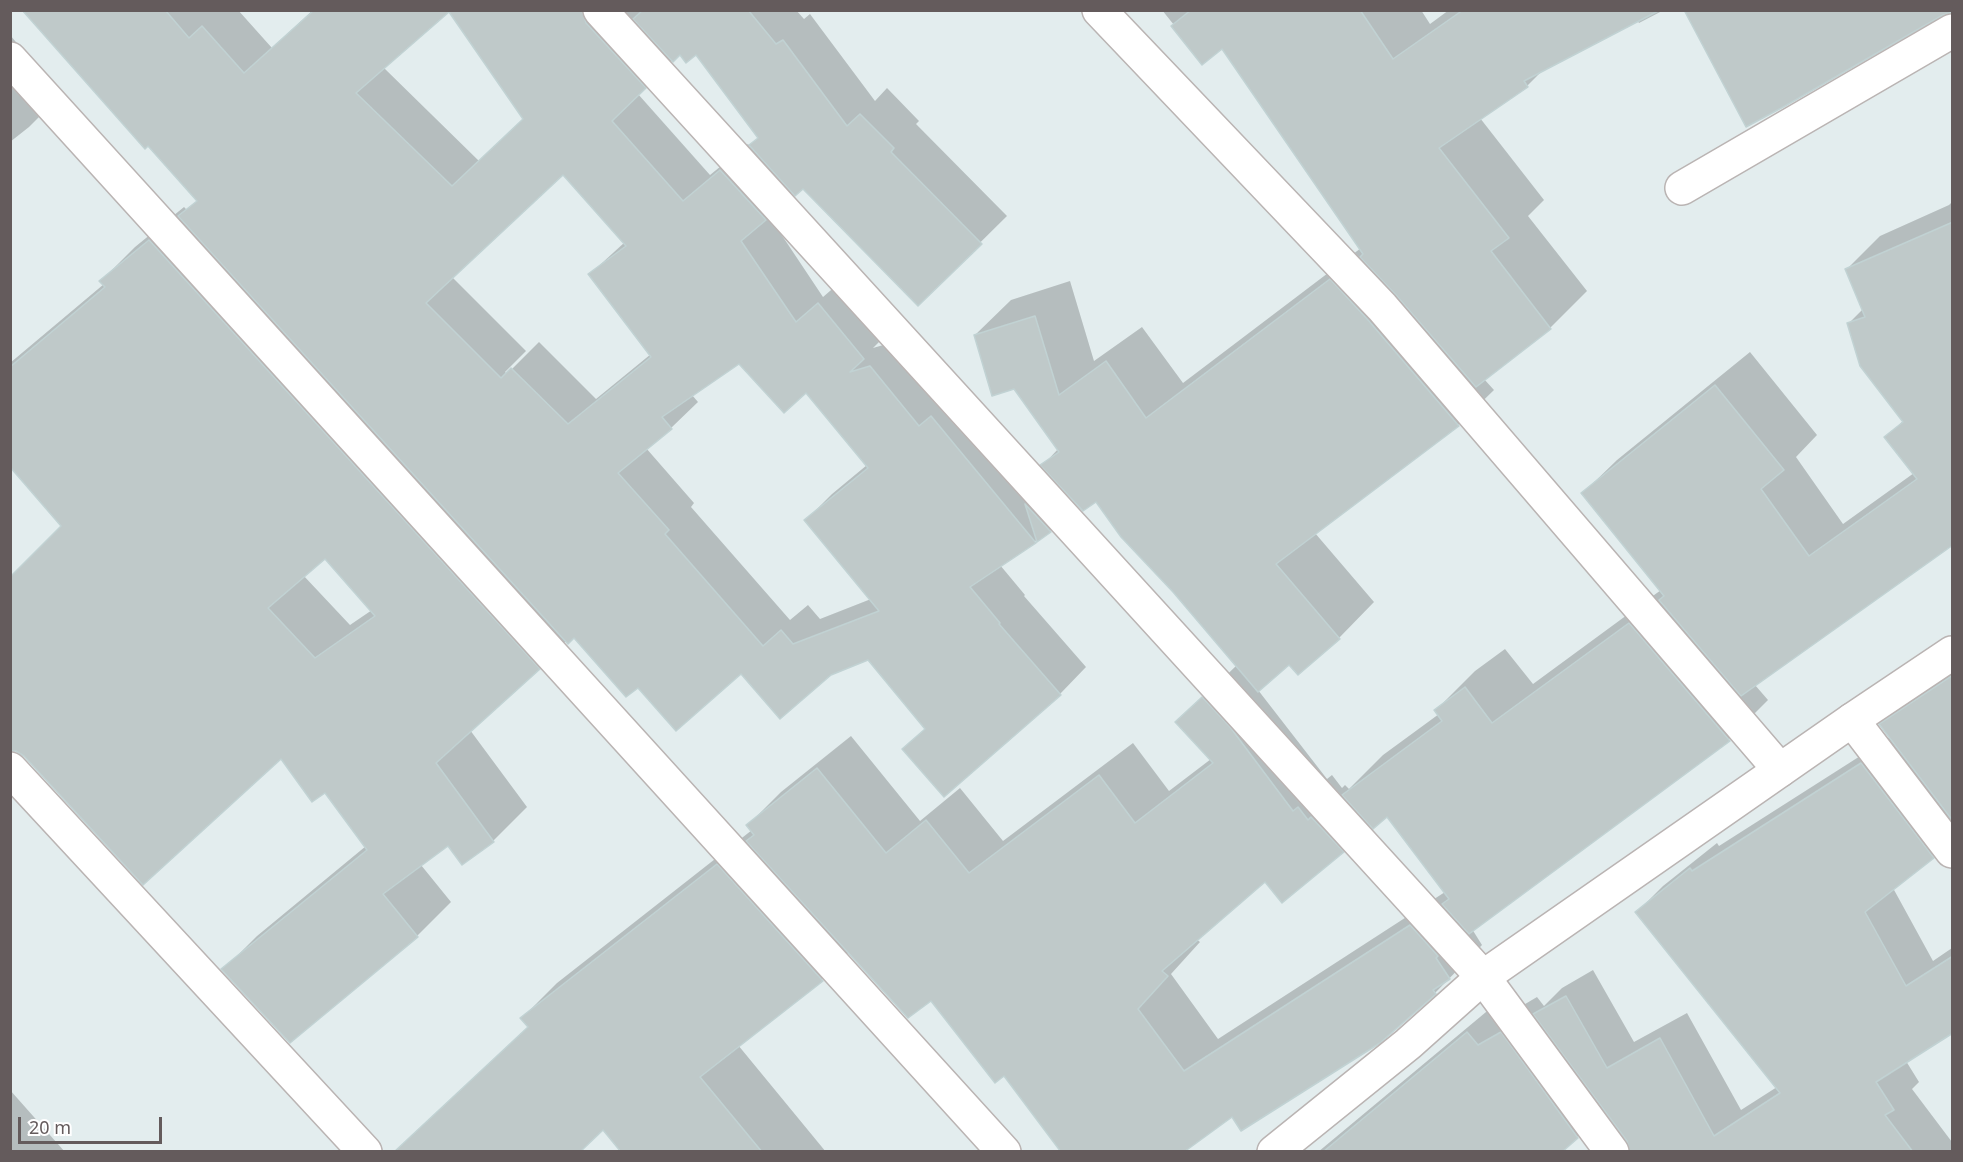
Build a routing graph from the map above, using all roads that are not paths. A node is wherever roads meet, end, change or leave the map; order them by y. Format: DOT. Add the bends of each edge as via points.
graph roads {
  1 [pos="600,10"];
  2 [pos="1099,10"];
  3 [pos="1953,31"];
  4 [pos="10,59"];
  5 [pos="1682,188"];
  6 [pos="1953,653"];
  7 [pos="1852,720"];
  8 [pos="10,769"];
  9 [pos="1780,770"];
  10 [pos="1953,851"];
  11 [pos="1483,977"];
  12 [pos="365,1152"];
  13 [pos="1004,1152"];
  14 [pos="1274,1152"];
  15 [pos="1612,1152"];
  1 -- 11 [label="street"];
  2 -- 9 [label="street" via="1382,307"];
  3 -- 5 [label="street"];
  4 -- 13 [label="street"];
  6 -- 7 [label="street"];
  7 -- 9 [label="street"];
  7 -- 10 [label="street"];
  8 -- 12 [label="street"];
  9 -- 11 [label="street"];
  11 -- 14 [label="street" via="1408,1044"];
  11 -- 15 [label="street"];
}
